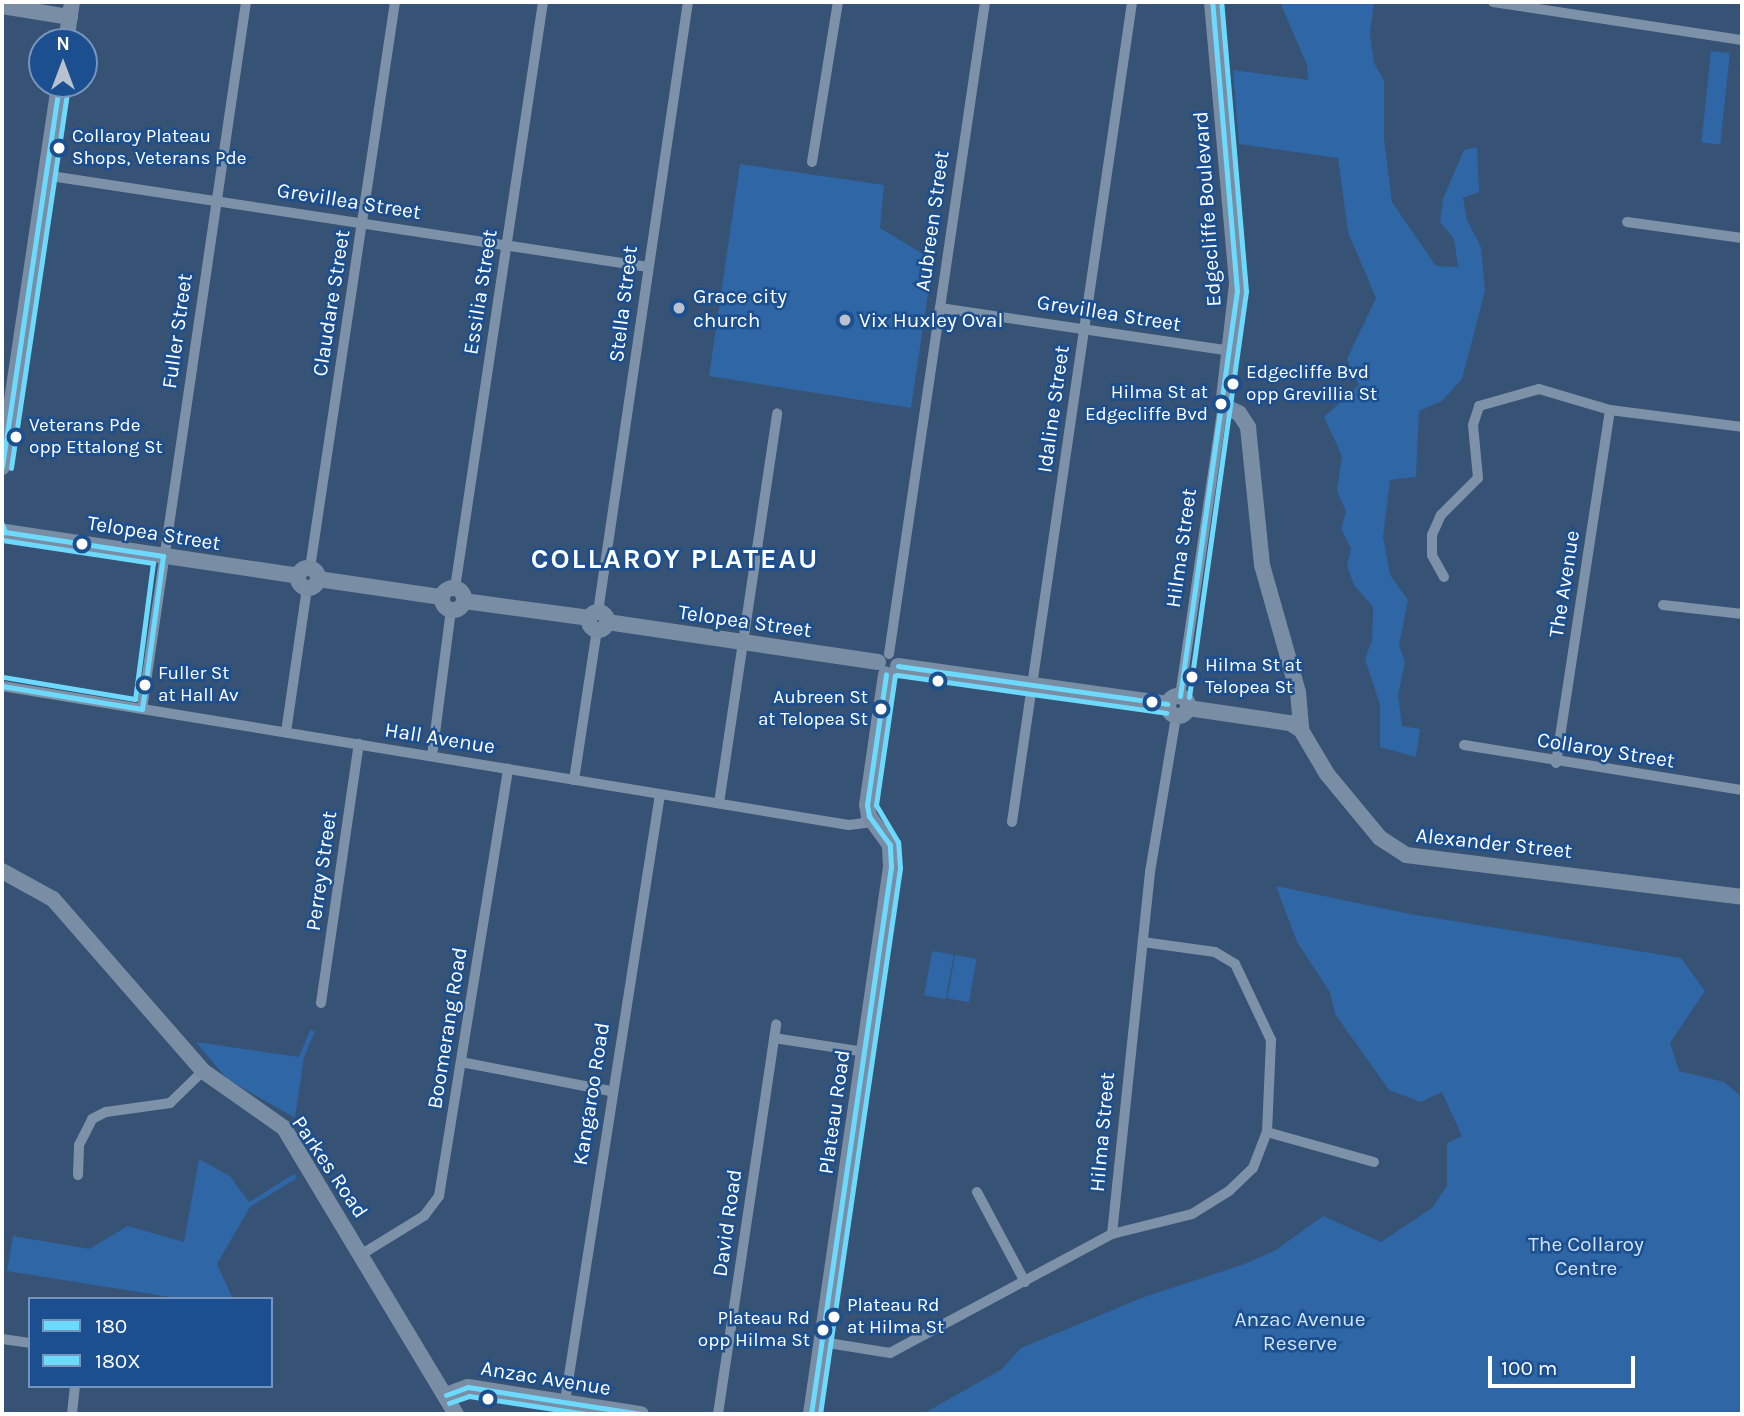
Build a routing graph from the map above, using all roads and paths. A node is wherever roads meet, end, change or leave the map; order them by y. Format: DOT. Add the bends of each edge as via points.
graph roads {
  1 [pos="246,2"];
  2 [pos="395,2"];
  3 [pos="543,2"];
  4 [pos="688,2"];
  5 [pos="838,2"];
  6 [pos="985,2"];
  7 [pos="1132,2"];
  8 [pos="1212,2"];
  9 [pos="1493,2"];
  10 [pos="2,6"];
  11 [pos="71,9"];
  12 [pos="68,28"];
  13 [pos="1742,40"];
  14 [pos="57,98"];
  15 [pos="812,162"];
  16 [pos="44,175"];
  17 [pos="216,200"];
  18 [pos="363,222"];
  19 [pos="1627,222"];
  20 [pos="1742,238"];
  21 [pos="507,244"];
  22 [pos="648,267"];
  23 [pos="940,307"];
  24 [pos="1084,329"];
  25 [pos="1230,351"];
  26 [pos="1223,406"];
  27 [pos="1611,410"];
  28 [pos="777,413"];
  29 [pos="1742,427"];
  30 [pos="2,459"];
  31 [pos="3,531"];
  32 [pos="163,556"];
  33 [pos="1444,577"];
  34 [pos="308,578"];
  35 [pos="453,599"];
  36 [pos="1663,605"];
  37 [pos="1742,614"];
  38 [pos="598,621"];
  39 [pos="743,642"];
  40 [pos="888,664"];
  41 [pos="1033,685"];
  42 [pos="2,686"];
  43 [pos="1178,706"];
  44 [pos="142,709"];
  45 [pos="1301,730"];
  46 [pos="286,732"];
  47 [pos="359,744"];
  48 [pos="1464,745"];
  49 [pos="432,756"];
  50 [pos="1556,763"];
  51 [pos="508,769"];
  52 [pos="574,780"];
  53 [pos="1742,790"];
  54 [pos="660,794"];
  55 [pos="719,803"];
  56 [pos="1012,821"];
  57 [pos="873,822"];
  58 [pos="2,871"];
  59 [pos="1742,897"];
  60 [pos="1143,942"];
  61 [pos="321,1003"];
  62 [pos="776,1024"];
  63 [pos="774,1038"];
  64 [pos="864,1052"];
  65 [pos="461,1062"];
  66 [pos="203,1071"];
  67 [pos="610,1091"];
  68 [pos="1267,1132"];
  69 [pos="1374,1162"];
  70 [pos="78,1175"];
  71 [pos="977,1192"];
  72 [pos="1112,1234"];
  73 [pos="362,1254"];
  74 [pos="1025,1282"];
  75 [pos="2,1339"];
  76 [pos="822,1342"];
  77 [pos="28,1343"];
  78 [pos="75,1388"];
  79 [pos="446,1395"];
  80 [pos="565,1401"];
  81 [pos="72,1414"];
  82 [pos="456,1414"];
  83 [pos="642,1414"];
  84 [pos="718,1414"];
  85 [pos="810,1414"];
  1 -- 17 [label="street, Fuller Street"];
  2 -- 18 [label="street, Claudare Street"];
  3 -- 21 [label="street, Essilia Street"];
  4 -- 22 [label="street, Stella Street"];
  5 -- 15 [label="street"];
  6 -- 23 [label="street, Aubreen Street"];
  7 -- 24 [label="street, Idaline Street"];
  8 -- 25 [label="street, Edgecliffe Boulevard" via="1237,284"];
  9 -- 13 [label="street"];
  10 -- 11 [label="street"];
  11 -- 12 [label="street"];
  14 -- 16 [label="street"];
  16 -- 17 [label="street, Grevillea Street"];
  16 -- 30 [label="street"];
  17 -- 18 [label="street, Grevillea Street"];
  17 -- 32 [label="street, Fuller Street"];
  18 -- 21 [label="street, Grevillea Street"];
  18 -- 34 [label="street, Claudare Street"];
  19 -- 20 [label="street"];
  21 -- 22 [label="street, Grevillea Street"];
  21 -- 35 [label="street, Essilia Street"];
  22 -- 38 [label="street, Stella Street"];
  23 -- 24 [label="street, Grevillea Street"];
  23 -- 40 [label="street, Aubreen Street"];
  24 -- 25 [label="street, Grevillea Street"];
  24 -- 41 [label="street, Idaline Street"];
  25 -- 26 [label="street, Edgecliffe Boulevard"];
  26 -- 43 [label="street, Hilma Street"];
  26 -- 45 [label="street" via="1240,413 1248,427 1262,565 1298,692"];
  27 -- 29 [label="street"];
  27 -- 33 [label="street" via="1539,389 1479,406 1473,425 1478,478 1441,515 1432,535 1432,555"];
  27 -- 50 [label="street, The Avenue"];
  28 -- 39 [label="street"];
  31 -- 32 [label="street, Telopea Street"];
  32 -- 34 [label="street, Telopea Street"];
  32 -- 44 [label="street, Fuller Street"];
  34 -- 35 [label="street, Telopea Street"];
  34 -- 46 [label="street, Claudare Street"];
  35 -- 38 [label="street, Telopea Street"];
  35 -- 49 [label="street, Essilia Street"];
  36 -- 37 [label="street"];
  38 -- 39 [label="street, Telopea Street"];
  38 -- 52 [label="street, Stella Street"];
  39 -- 40 [label="street, Telopea Street"];
  39 -- 55 [label="street"];
  40 -- 41 [label="street, Telopea Street"];
  40 -- 57 [label="street, Aubreen Street" via="867,805"];
  41 -- 43 [label="street, Telopea Street"];
  41 -- 56 [label="street, Idaline Street"];
  42 -- 44 [label="street, Hall Avenue"];
  43 -- 45 [label="street, Telopea Street" via="1290,723"];
  43 -- 60 [label="street, Hilma Street"];
  44 -- 46 [label="street, Hall Avenue"];
  45 -- 59 [label="street, Alexander Street" via="1327,774 1392,850"];
  46 -- 47 [label="street, Hall Avenue"];
  47 -- 49 [label="street, Hall Avenue"];
  47 -- 61 [label="street, Perrey Street"];
  48 -- 50 [label="street, Collaroy Street"];
  49 -- 51 [label="street, Hall Avenue"];
  50 -- 53 [label="street, Collaroy Street"];
  51 -- 52 [label="street, Hall Avenue"];
  51 -- 65 [label="street, Boomerang Road"];
  52 -- 54 [label="street, Hall Avenue"];
  54 -- 55 [label="street, Hall Avenue"];
  54 -- 67 [label="street, Kangaroo Road"];
  55 -- 57 [label="street, Hall Avenue" via="849,825"];
  57 -- 64 [label="street, Plateau Road" via="890,845 892,859"];
  58 -- 66 [label="street, Parkes Road" via="65,911"];
  60 -- 68 [label="street" via="1215,952 1235,964 1270,1040"];
  60 -- 72 [label="street, Hilma Street"];
  62 -- 63 [label="street, David Road"];
  63 -- 64 [label="street"];
  63 -- 84 [label="street, David Road"];
  64 -- 76 [label="street, Plateau Road"];
  65 -- 67 [label="street"];
  65 -- 73 [label="street, Boomerang Road" via="439,1196 424,1216"];
  66 -- 70 [label="street" via="170,1103 106,1112 92,1119 79,1145"];
  66 -- 73 [label="street, Parkes Road" via="284,1129"];
  67 -- 80 [label="street, Kangaroo Road"];
  68 -- 69 [label="street"];
  68 -- 72 [label="street" via="1253,1168 1229,1191 1192,1214"];
  71 -- 74 [label="street"];
  72 -- 74 [label="street"];
  73 -- 79 [label="street, Parkes Road"];
  74 -- 76 [label="street" via="890,1353"];
  75 -- 77 [label="street"];
  76 -- 85 [label="street, Plateau Road"];
  78 -- 81 [label="street"];
  79 -- 80 [label="street, Anzac Avenue" via="468,1387"];
  79 -- 82 [label="street, Parkes Road"];
  80 -- 83 [label="street, Anzac Avenue"];
}
